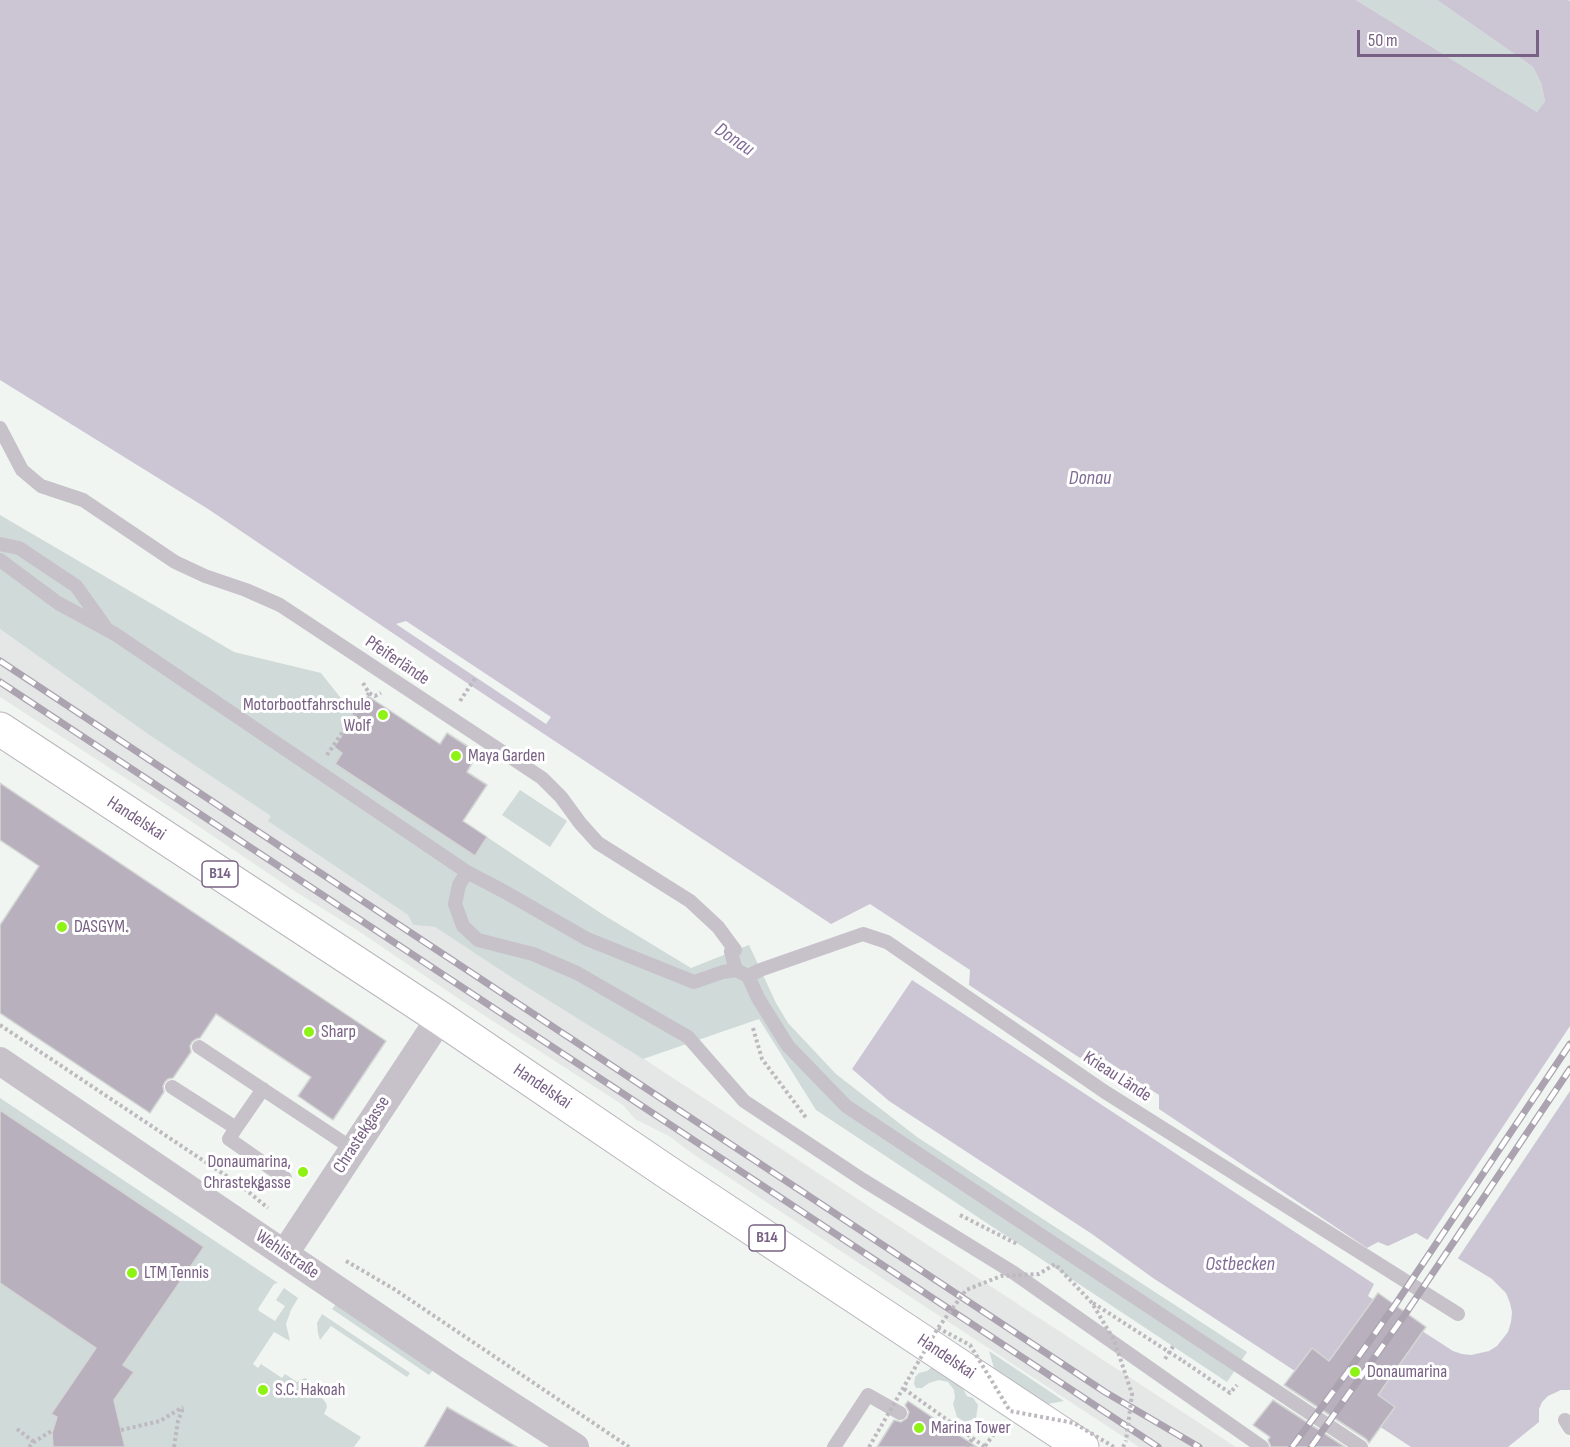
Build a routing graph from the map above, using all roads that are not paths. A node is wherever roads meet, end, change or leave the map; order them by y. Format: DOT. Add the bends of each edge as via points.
graph roads {
  1 [pos="0,428"];
  2 [pos="0,544"];
  3 [pos="0,560"];
  4 [pos="107,630"];
  5 [pos="0,729"];
  6 [pos="467,872"];
  7 [pos="742,973"];
  8 [pos="440,1018"];
  9 [pos="199,1047"];
  10 [pos="0,1061"];
  11 [pos="172,1087"];
  12 [pos="263,1089"];
  13 [pos="236,1128"];
  14 [pos="353,1149"];
  15 [pos="285,1178"];
  16 [pos="285,1253"];
  17 [pos="1458,1314"];
  18 [pos="900,1413"];
  19 [pos="575,1447"];
  20 [pos="834,1447"];
  21 [pos="1082,1447"];
  22 [pos="1262,1447"];
  23 [pos="1362,1447"];
  1 -- 7 [label="lane, Pfeiferlände" via="22,470 41,486 83,500 175,562 280,605 542,778 598,843 690,901 718,927 735,950 731,952"];
  2 -- 4 [label="lane" via="19,548 76,586"];
  3 -- 4 [label="lane, Krieau Lände" via="58,603"];
  4 -- 6 [label="lane, Krieau Lände"];
  5 -- 8 [label="main road, Handelskai / B14"];
  6 -- 7 [label="lane, Krieau Lände" via="587,939 694,982 723,972"];
  6 -- 22 [label="lane" via="455,904 463,926 478,940 533,954 577,973 688,1037 744,1101 1014,1273"];
  7 -- 17 [label="lane, Krieau Lände" via="863,934 887,942 1105,1092"];
  7 -- 23 [label="lane, Pfeiferlände" via="788,1046 846,1106"];
  8 -- 14 [label="street, Chrastekgasse"];
  8 -- 21 [label="main road, Handelskai / B14"];
  9 -- 12 [label="lane"];
  10 -- 16 [label="street, Wehlistraße"];
  11 -- 13 [label="lane"];
  12 -- 13 [label="lane"];
  12 -- 14 [label="lane"];
  13 -- 15 [label="lane" via="229,1139"];
  14 -- 16 [label="street, Chrastekgasse"];
  16 -- 19 [label="street, Wehlistraße"];
  18 -- 20 [label="lane" via="868,1395"];
}
